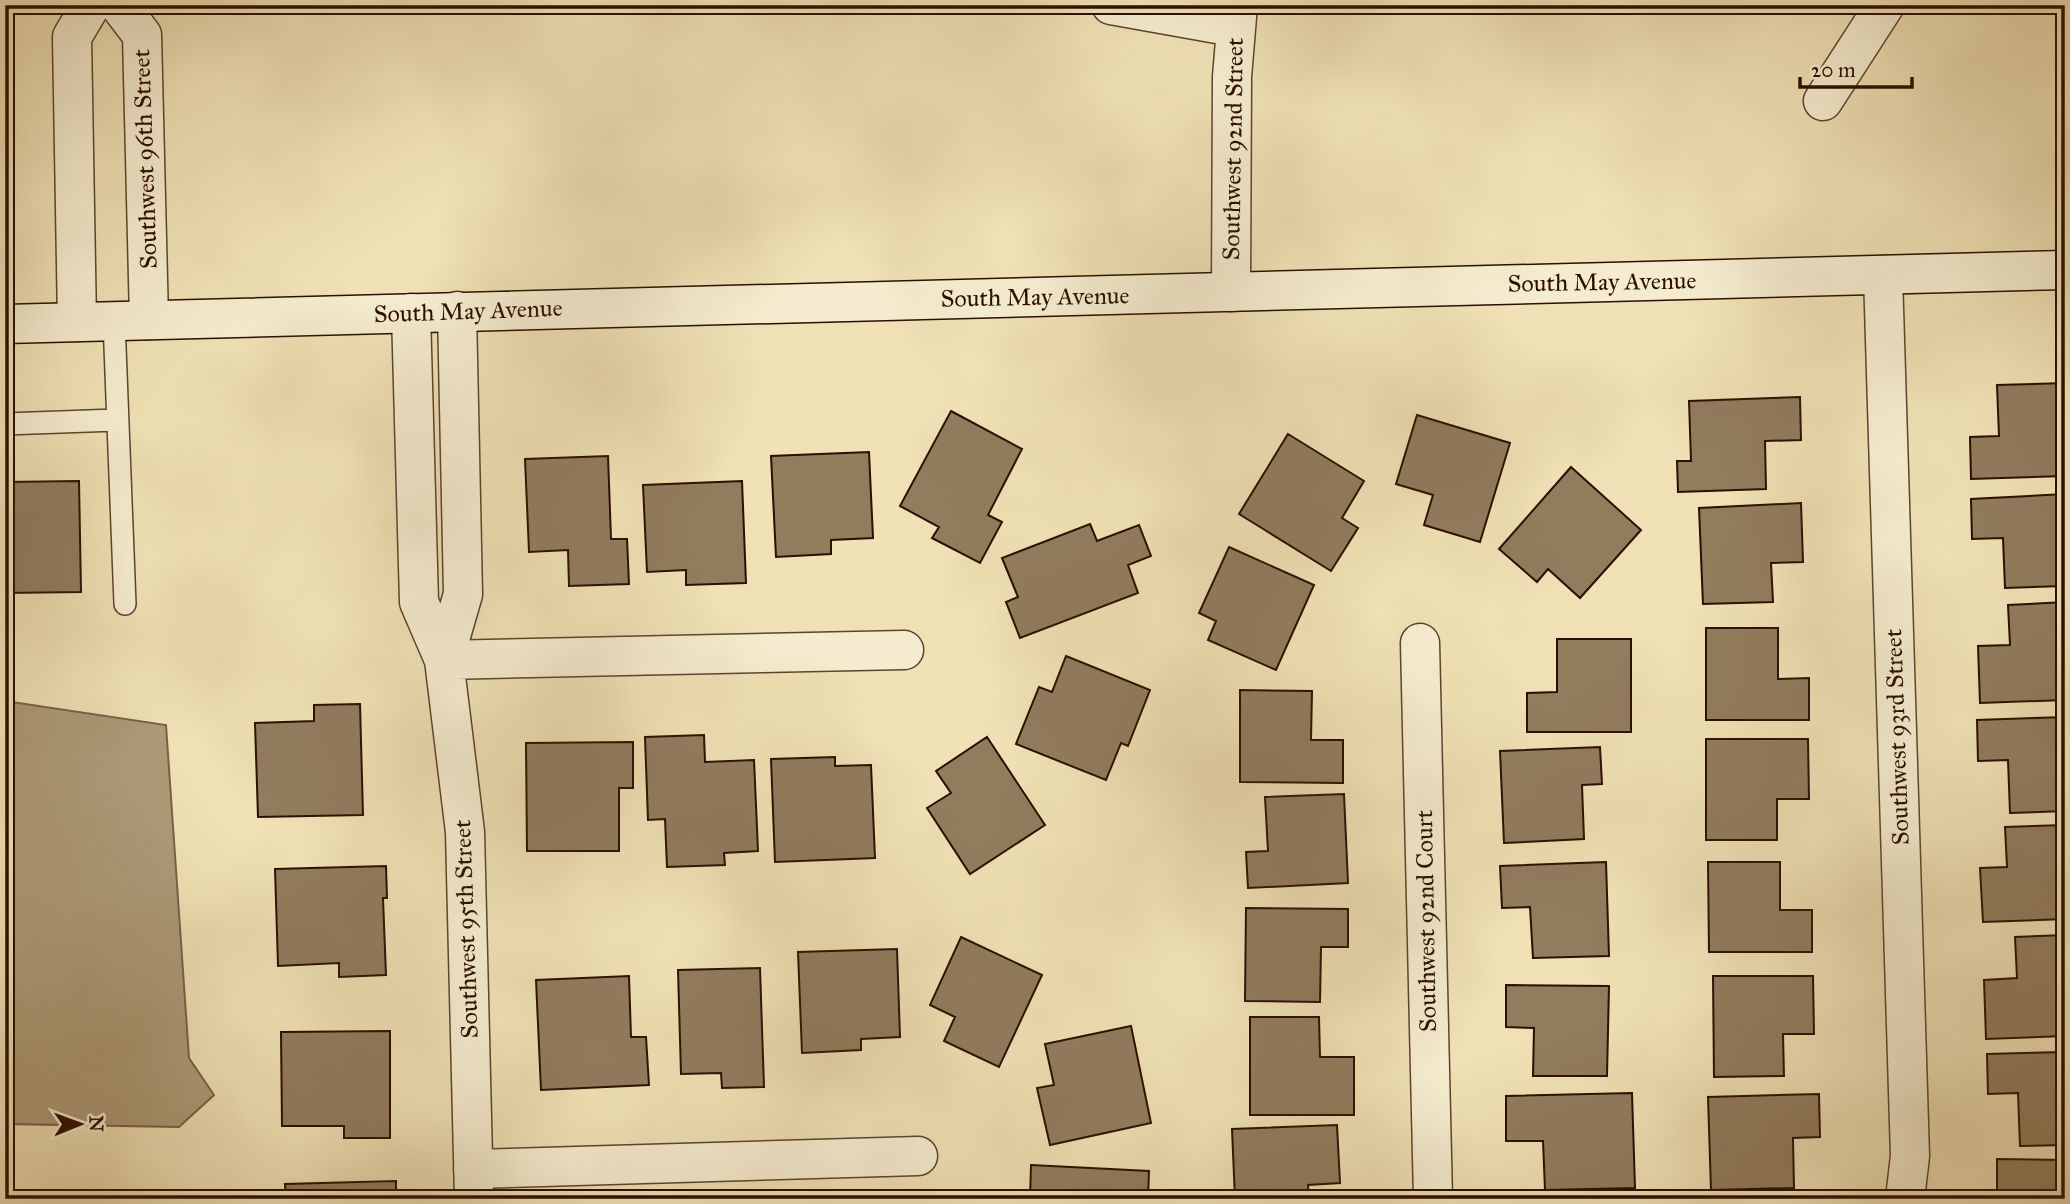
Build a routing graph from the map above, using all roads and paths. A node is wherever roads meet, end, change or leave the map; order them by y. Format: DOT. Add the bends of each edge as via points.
graph roads {
  1 [pos="91,5"];
  2 [pos="118,5"];
  3 [pos="1111,5"];
  4 [pos="1885,5"];
  5 [pos="1236,16"];
  6 [pos="1823,101"];
  7 [pos="2065,270"];
  8 [pos="1883,275"];
  9 [pos="1231,292"];
  10 [pos="457,311"];
  11 [pos="411,313"];
  12 [pos="113,321"];
  13 [pos="5,324"];
  14 [pos="116,420"];
  15 [pos="5,424"];
  16 [pos="461,528"];
  17 [pos="417,529"];
  18 [pos="125,604"];
  19 [pos="1420,643"];
  20 [pos="904,649"];
  21 [pos="444,660"];
  22 [pos="918,1156"];
  23 [pos="474,1184"];
  24 [pos="1433,1199"];
  25 [pos="1905,1199"];
  1 -- 12 [label="street" via="72,37"];
  2 -- 12 [label="street, Southwest 96th Street" via="142,35"];
  3 -- 5 [label="street"];
  4 -- 6 [label="street"];
  5 -- 9 [label="street, Southwest 92nd Street"];
  7 -- 8 [label="street, South May Avenue"];
  8 -- 9 [label="street, South May Avenue"];
  8 -- 25 [label="street, Southwest 93rd Street" via="1910,1156"];
  9 -- 10 [label="street, South May Avenue"];
  10 -- 11 [label="street, South May Avenue"];
  10 -- 16 [label="street, Southwest 95th Street"];
  11 -- 12 [label="street, South May Avenue"];
  11 -- 17 [label="street, Southwest 95th Street"];
  12 -- 13 [label="street, South May Avenue"];
  12 -- 14 [label="lane"];
  14 -- 15 [label="lane"];
  14 -- 18 [label="lane"];
  16 -- 17 [label="lane"];
  16 -- 21 [label="street, Southwest 95th Street" via="463,594"];
  17 -- 21 [label="street, Southwest 95th Street" via="419,602"];
  19 -- 24 [label="street, Southwest 92nd Court"];
  20 -- 21 [label="street"];
  21 -- 23 [label="street, Southwest 95th Street" via="465,832"];
  22 -- 23 [label="street"];
}
